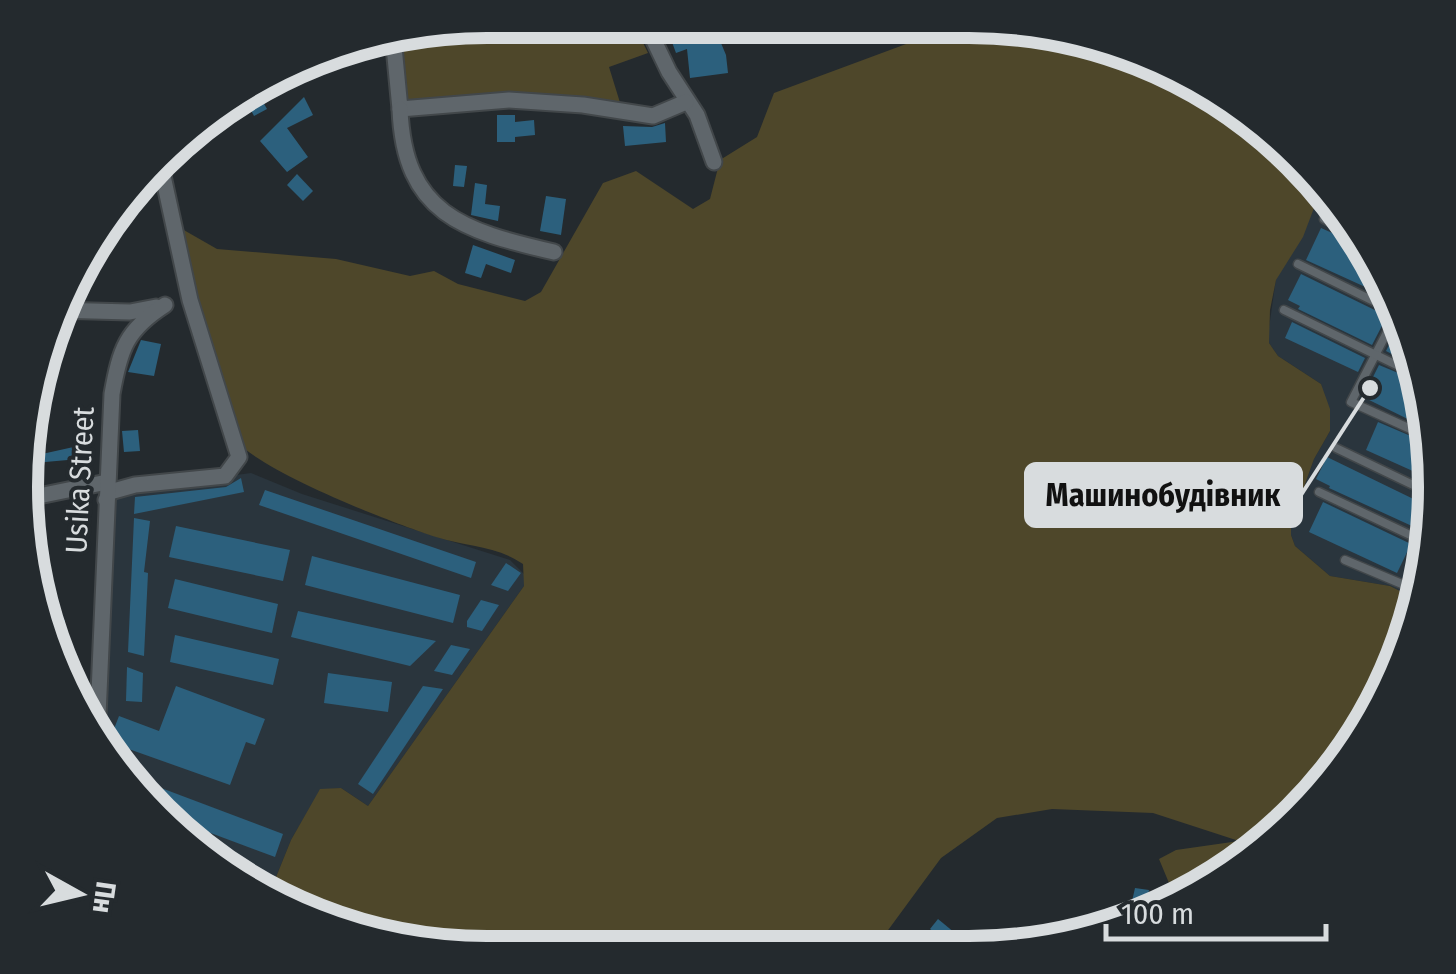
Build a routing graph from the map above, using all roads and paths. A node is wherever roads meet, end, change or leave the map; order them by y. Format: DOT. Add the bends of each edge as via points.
graph roads {
  1 [pos="653,38"];
  2 [pos="393,47"];
  3 [pos="686,102"];
  4 [pos="400,109"];
  5 [pos="714,162"];
  6 [pos="163,176"];
  7 [pos="1324,219"];
  8 [pos="1334,224"];
  9 [pos="554,252"];
  10 [pos="1298,264"];
  11 [pos="190,300"];
  12 [pos="1378,302"];
  13 [pos="165,305"];
  14 [pos="1284,310"];
  15 [pos="74,311"];
  16 [pos="1390,330"];
  17 [pos="1376,354"];
  18 [pos="1402,367"];
  19 [pos="1415,431"];
  20 [pos="1336,448"];
  21 [pos="107,482"];
  22 [pos="1418,487"];
  23 [pos="1319,492"];
  24 [pos="38,496"];
  25 [pos="106,500"];
  26 [pos="1416,538"];
  27 [pos="1345,560"];
  28 [pos="1407,586"];
  29 [pos="97,710"];
  1 -- 3 [label="street"];
  2 -- 4 [label="street"];
  3 -- 4 [label="street" via="653,116 510,100"];
  3 -- 5 [label="street"];
  4 -- 9 [label="street" via="408,166 435,206 476,231"];
  6 -- 11 [label="street"];
  7 -- 8 [label="lane"];
  10 -- 12 [label="lane"];
  11 -- 13 [label="street"];
  11 -- 25 [label="street" via="239,458 225,476 135,485 110,492"];
  13 -- 15 [label="street"];
  13 -- 21 [label="street, Usika Street" via="140,321 118,362"];
  14 -- 17 [label="lane"];
  16 -- 17 [label="lane"];
  17 -- 18 [label="lane"];
  17 -- 19 [label="lane" via="1351,402"];
  20 -- 22 [label="lane"];
  21 -- 24 [label="street"];
  21 -- 25 [label="street, Usika Street"];
  23 -- 26 [label="lane"];
  25 -- 29 [label="street, Usika Street"];
  27 -- 28 [label="lane"];
}
